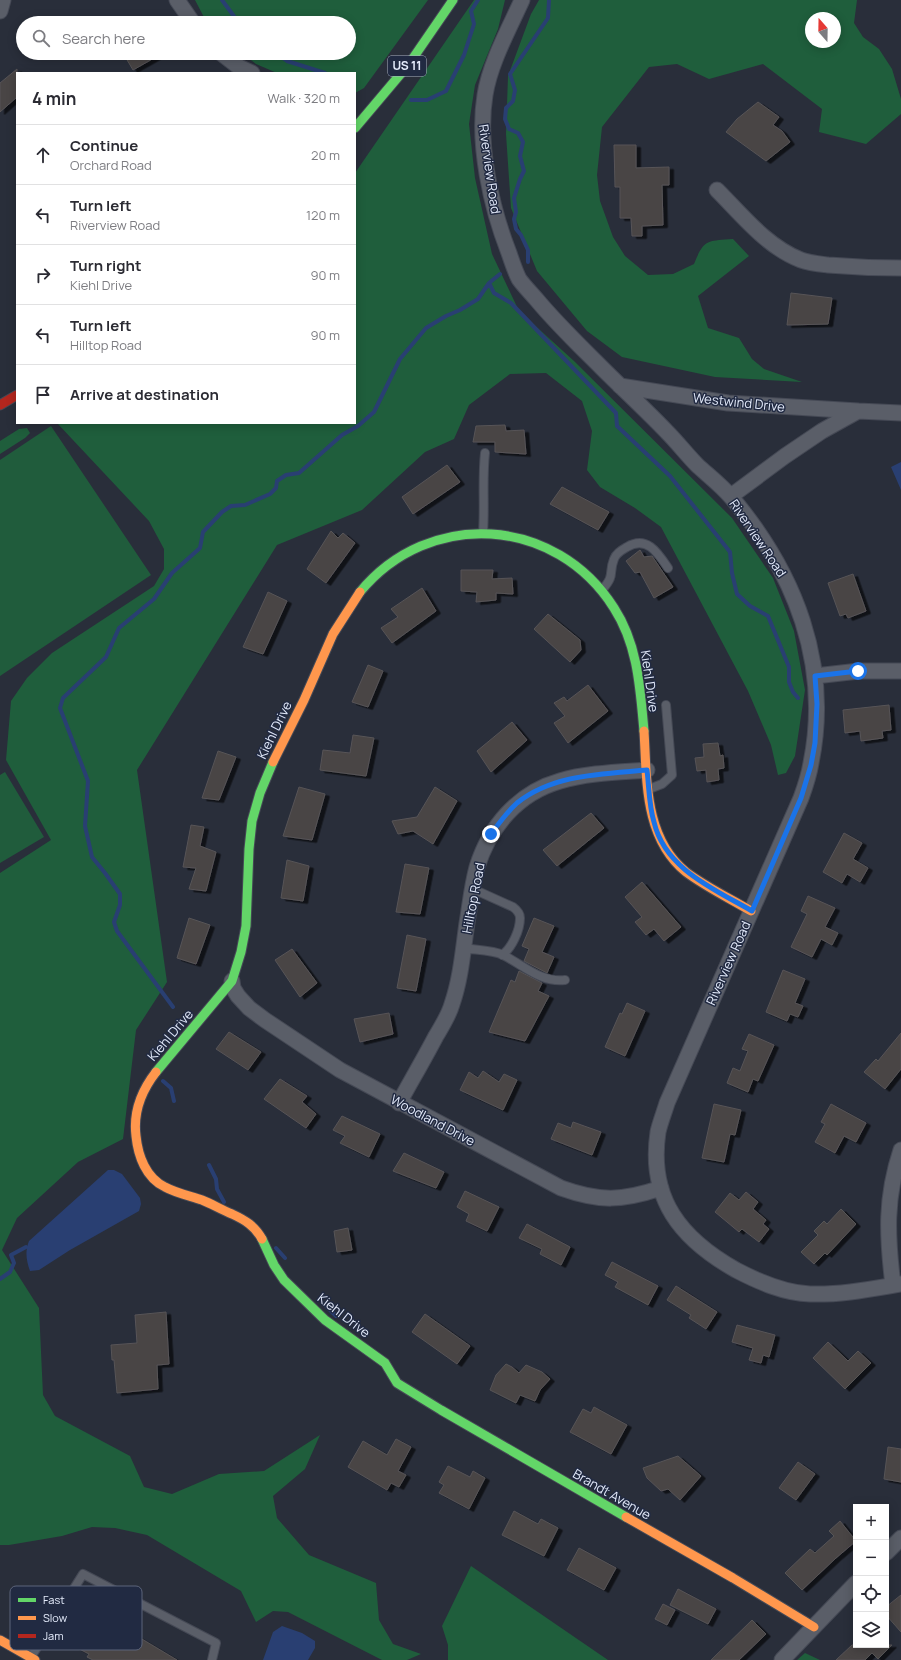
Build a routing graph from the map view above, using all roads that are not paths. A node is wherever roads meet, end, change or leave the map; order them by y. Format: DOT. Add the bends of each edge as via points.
graph roads {
  1 [pos="3,0"];
  2 [pos="178,0"];
  3 [pos="453,0"];
  4 [pos="522,0"];
  5 [pos="0,11"];
  6 [pos="188,16"];
  7 [pos="230,60"];
  8 [pos="250,72"];
  9 [pos="357,121"];
  10 [pos="717,190"];
  11 [pos="901,268"];
  12 [pos="620,386"];
  13 [pos="16,396"];
  14 [pos="0,405"];
  15 [pos="858,411"];
  16 [pos="901,413"];
  17 [pos="485,453"];
  18 [pos="731,496"];
  19 [pos="483,534"];
  20 [pos="668,568"];
  21 [pos="602,590"];
  22 [pos="901,671"];
  23 [pos="815,676"];
  24 [pos="666,705"];
  25 [pos="647,770"];
  26 [pos="649,790"];
  27 [pos="473,889"];
  28 [pos="752,911"];
  29 [pos="463,948"];
  30 [pos="502,955"];
  31 [pos="564,980"];
  32 [pos="232,982"];
  33 [pos="399,1102"];
  34 [pos="901,1150"];
  35 [pos="661,1188"];
  36 [pos="897,1285"];
  37 [pos="397,1383"];
  38 [pos="901,1538"];
  39 [pos="889,1550"];
  40 [pos="76,1586"];
  41 [pos="106,1586"];
  42 [pos="853,1586"];
  43 [pos="142,1605"];
  44 [pos="814,1627"];
  45 [pos="0,1640"];
  46 [pos="10,1646"];
  47 [pos="17,1650"];
  48 [pos="38,1650"];
  49 [pos="33,1659"];
  50 [pos="212,1660"];
  51 [pos="782,1660"];
  1 -- 5 [label="street"];
  2 -- 6 [label="street"];
  3 -- 9 [label="street, US 11" via="408,64"];
  4 -- 12 [label="street, Riverview Road" via="489,76 485,93 483,140 495,210 506,246 522,282 555,321"];
  7 -- 8 [label="street"];
  10 -- 11 [label="street" via="767,240 799,260 848,267"];
  12 -- 15 [label="street, Westwind Drive" via="728,403"];
  12 -- 18 [label="street, Riverview Road"];
  13 -- 14 [label="street"];
  15 -- 16 [label="street, Westwind Drive"];
  15 -- 18 [label="street" via="809,439"];
  17 -- 19 [label="lane"];
  18 -- 23 [label="street, Riverview Road" via="770,552 794,596 804,622"];
  19 -- 21 [label="street, Kiehl Drive" via="519,539 552,551 585,572"];
  19 -- 32 [label="street, Kiehl Drive" via="453,535 432,540 401,555 362,590 338,624 272,765 255,808 248,849 247,920 244,943 232,975"];
  20 -- 21 [label="lane" via="656,551 647,544 631,544 614,557 610,581"];
  21 -- 25 [label="street, Kiehl Drive" via="624,623 635,654"];
  22 -- 23 [label="street" via="858,671"];
  23 -- 28 [label="street, Riverview Road" via="817,704 811,765 801,798"];
  24 -- 26 [label="lane" via="672,775 662,784"];
  25 -- 26 [label="street, Kiehl Drive"];
  25 -- 27 [label="street, Hilltop Road" via="561,780 527,796 502,818 491,834 477,868"];
  26 -- 28 [label="street, Kiehl Drive" via="654,823 660,841 668,853 697,879"];
  27 -- 29 [label="street, Hilltop Road"];
  27 -- 30 [label="lane" via="514,907 519,912 513,944"];
  28 -- 35 [label="street, Riverview Road" via="667,1103 658,1130 656,1161"];
  29 -- 30 [label="lane"];
  29 -- 33 [label="street, Hilltop Road" via="460,973 449,1013"];
  30 -- 31 [label="lane" via="530,972 553,981"];
  32 -- 33 [label="street, Woodland Drive" via="238,996 265,1020 340,1070"];
  32 -- 37 [label="street, Kiehl Drive" via="146,1085 137,1112 136,1131 137,1146 145,1169 164,1186 204,1201 254,1227 284,1280 325,1320 385,1363"];
  33 -- 35 [label="street, Woodland Drive" via="561,1188 584,1196 628,1198"];
  34 -- 36 [label="street" via="892,1182 888,1213 888,1244"];
  35 -- 36 [label="street, Riverview Road" via="668,1208 688,1236 702,1249 754,1280 772,1287 810,1294 864,1291"];
  37 -- 44 [label="street, Brandt Avenue"];
  38 -- 39 [label="street"];
  40 -- 41 [label="lane" via="83,1574"];
  42 -- 44 [label="street"];
  43 -- 50 [label="lane" via="216,1643"];
  44 -- 51 [label="street"];
  45 -- 46 [label="street"];
  47 -- 49 [label="street"];
  48 -- 49 [label="lane"];
}
